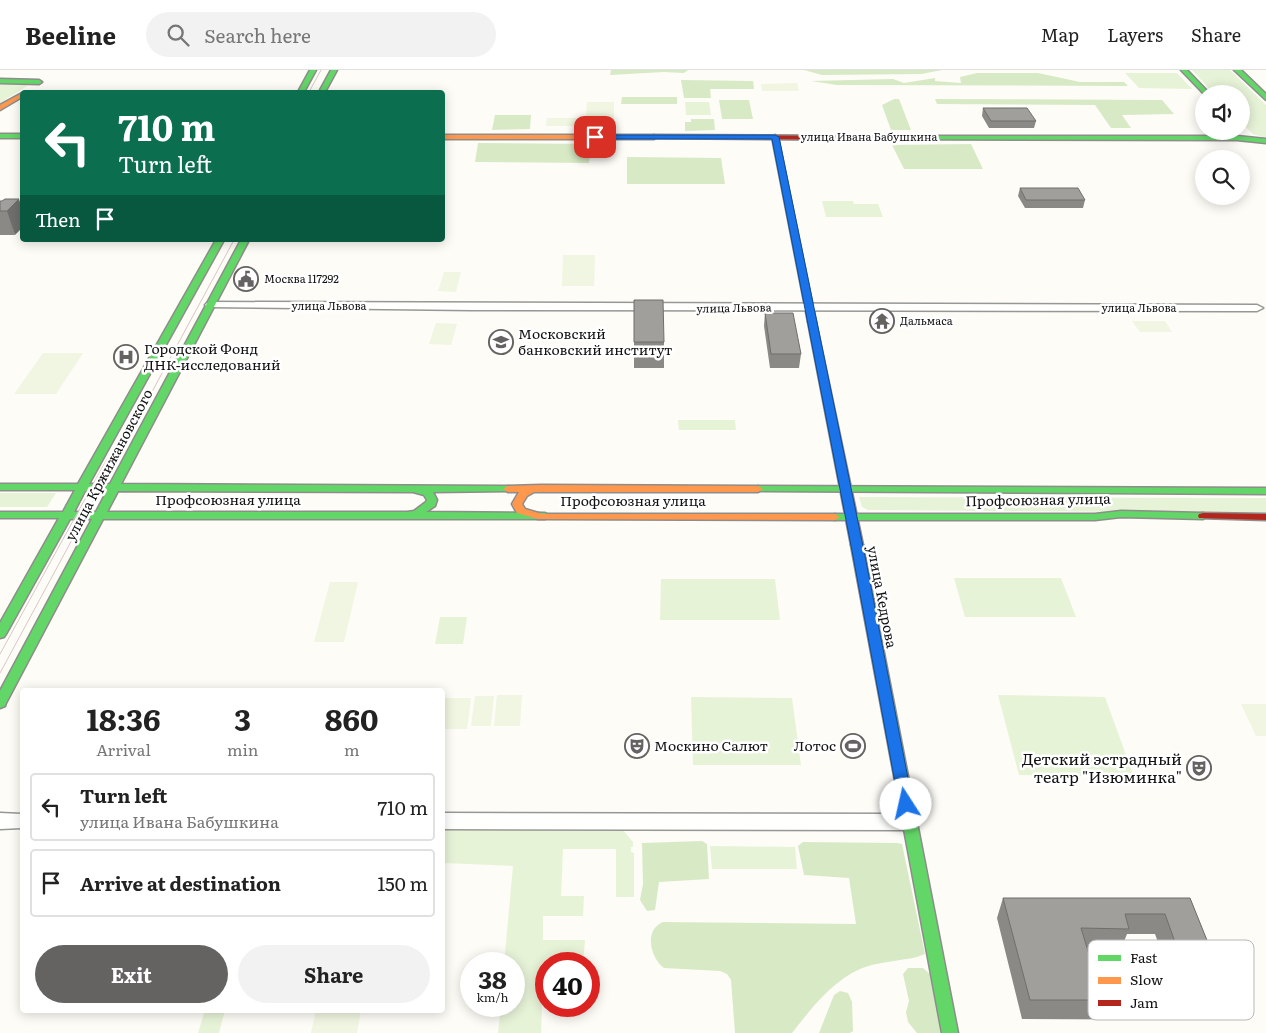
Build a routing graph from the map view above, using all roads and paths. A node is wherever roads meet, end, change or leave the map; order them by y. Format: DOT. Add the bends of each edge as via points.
graph roads {
  1 [pos="16,70"];
  2 [pos="313,70"];
  3 [pos="334,70"];
  4 [pos="1184,70"];
  5 [pos="1237,70"];
  6 [pos="0,76"];
  7 [pos="0,81"];
  8 [pos="1198,85"];
  9 [pos="28,90"];
  10 [pos="302,90"];
  11 [pos="323,90"];
  12 [pos="20,96"];
  13 [pos="1266,98"];
  14 [pos="0,108"];
  15 [pos="0,136"];
  16 [pos="20,136"];
  17 [pos="445,137"];
  18 [pos="775,137"];
  19 [pos="1195,139"];
  20 [pos="1250,139"];
  21 [pos="1263,146"];
  22 [pos="219,242"];
  23 [pos="244,242"];
  24 [pos="211,305"];
  25 [pos="808,307"];
  26 [pos="1257,308"];
  27 [pos="0,487"];
  28 [pos="83,487"];
  29 [pos="114,487"];
  30 [pos="412,488"];
  31 [pos="541,488"];
  32 [pos="845,488"];
  33 [pos="1266,491"];
  34 [pos="0,515"];
  35 [pos="68,515"];
  36 [pos="100,515"];
  37 [pos="850,515"];
  38 [pos="406,516"];
  39 [pos="538,516"];
  40 [pos="1266,517"];
  41 [pos="0,634"];
  42 [pos="0,703"];
  43 [pos="0,821"];
  44 [pos="20,821"];
  45 [pos="445,821"];
  46 [pos="909,822"];
  47 [pos="950,1033"];
  1 -- 6 [label="street"];
  2 -- 10 [label="street"];
  3 -- 11 [label="street"];
  4 -- 8 [label="street"];
  5 -- 13 [label="street"];
  7 -- 9 [label="street" via="42,79"];
  12 -- 14 [label="street"];
  15 -- 16 [label="street"];
  17 -- 18 [label="street, улица Ивана Бабушкина"];
  18 -- 19 [label="street, улица Ивана Бабушкина"];
  18 -- 25 [label="street, улица Кедрова"];
  20 -- 21 [label="street, улица Ивана Бабушкина"];
  22 -- 28 [label="street, улица Кржижановского"];
  23 -- 24 [label="street, улица Кржижановского"];
  24 -- 25 [label="street, улица Львова"];
  24 -- 29 [label="street, улица Кржижановского"];
  25 -- 26 [label="street, улица Львова"];
  25 -- 32 [label="street, улица Кедрова"];
  27 -- 28 [label="street, Профсоюзная улица"];
  28 -- 29 [label="street, Профсоюзная улица"];
  28 -- 35 [label="street, улица Кржижановского"];
  29 -- 30 [label="street, Профсоюзная улица"];
  29 -- 36 [label="street, улица Кржижановского"];
  30 -- 31 [label="street, Профсоюзная улица"];
  30 -- 38 [label="street" via="428,493 432,500 418,513"];
  31 -- 32 [label="street, Профсоюзная улица"];
  31 -- 39 [label="street" via="528,490 517,500 521,511"];
  32 -- 33 [label="street, Профсоюзная улица"];
  32 -- 37 [label="street, улица Кедрова"];
  34 -- 35 [label="street, Профсоюзная улица"];
  35 -- 36 [label="street, Профсоюзная улица"];
  35 -- 41 [label="street, улица Кржижановского"];
  36 -- 38 [label="street, Профсоюзная улица"];
  36 -- 42 [label="street, улица Кржижановского"];
  37 -- 39 [label="street, Профсоюзная улица"];
  37 -- 40 [label="street, Профсоюзная улица"];
  37 -- 46 [label="street, улица Кедрова"];
  38 -- 39 [label="street, Профсоюзная улица"];
  43 -- 44 [label="street"];
  45 -- 46 [label="street"];
  46 -- 47 [label="street, улица Кедрова"];
}
